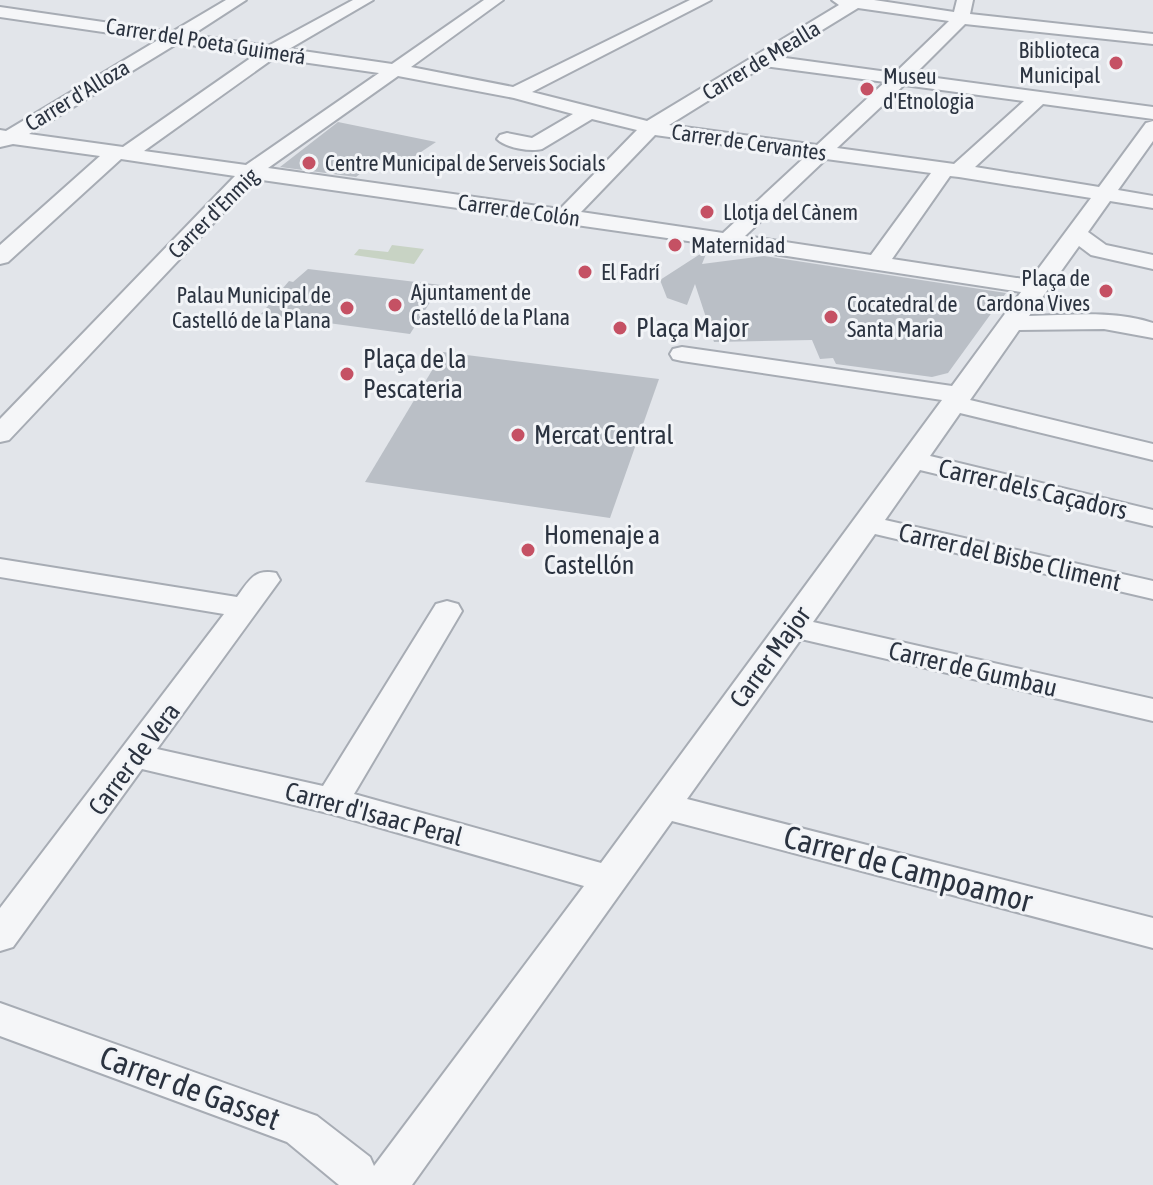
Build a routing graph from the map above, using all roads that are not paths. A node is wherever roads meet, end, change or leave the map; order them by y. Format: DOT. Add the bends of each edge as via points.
graph roads {
  1 [pos="45,0"];
  2 [pos="238,0"];
  3 [pos="365,0"];
  4 [pos="495,0"];
  5 [pos="703,0"];
  6 [pos="847,1"];
  7 [pos="0,4"];
  8 [pos="963,9"];
  9 [pos="6,12"];
  10 [pos="173,37"];
  11 [pos="1153,39"];
  12 [pos="272,51"];
  13 [pos="761,60"];
  14 [pos="395,70"];
  15 [pos="897,79"];
  16 [pos="515,93"];
  17 [pos="1038,98"];
  18 [pos="589,112"];
  19 [pos="1153,113"];
  20 [pos="1153,127"];
  21 [pos="650,128"];
  22 [pos="3,138"];
  23 [pos="507,139"];
  24 [pos="122,153"];
  25 [pos="819,153"];
  26 [pos="952,170"];
  27 [pos="251,171"];
  28 [pos="1107,194"];
  29 [pos="1153,202"];
  30 [pos="565,216"];
  31 [pos="1078,235"];
  32 [pos="728,240"];
  33 [pos="0,257"];
  34 [pos="1153,262"];
  35 [pos="877,263"];
  36 [pos="1037,288"];
  37 [pos="1012,323"];
  38 [pos="1147,328"];
  39 [pos="682,354"];
  40 [pos="957,400"];
  41 [pos="0,434"];
  42 [pos="1153,452"];
  43 [pos="913,460"];
  44 [pos="1153,518"];
  45 [pos="867,524"];
  46 [pos="0,568"];
  47 [pos="265,580"];
  48 [pos="1153,590"];
  49 [pos="246,608"];
  50 [pos="447,611"];
  51 [pos="792,627"];
  52 [pos="1153,710"];
  53 [pos="136,756"];
  54 [pos="332,801"];
  55 [pos="664,806"];
  56 [pos="610,879"];
  57 [pos="1153,933"];
  58 [pos="0,936"];
  59 [pos="0,1019"];
  60 [pos="361,1185"];
  61 [pos="386,1185"];
  1 -- 9 [label="street"];
  2 -- 10 [label="street, Carrer d'Alloza"];
  3 -- 12 [label="street"];
  4 -- 14 [label="street, Carrer d'Enmig"];
  5 -- 16 [label="street"];
  6 -- 8 [label="street"];
  6 -- 13 [label="street, Carrer de Mealla"];
  7 -- 9 [label="street"];
  8 -- 11 [label="street"];
  8 -- 15 [label="street"];
  9 -- 10 [label="street, Carrer del Poeta Guimerá"];
  10 -- 12 [label="street, Carrer del Poeta Guimerá"];
  10 -- 22 [label="street, Carrer d'Alloza"];
  12 -- 14 [label="street, Carrer del Poeta Guimerá"];
  12 -- 24 [label="street"];
  13 -- 15 [label="street"];
  13 -- 21 [label="street, Carrer de Mealla"];
  14 -- 16 [label="street, Carrer de Cervantes"];
  14 -- 27 [label="street, Carrer d'Enmig"];
  15 -- 17 [label="street"];
  15 -- 25 [label="street"];
  16 -- 18 [label="street, Carrer de Cervantes"];
  17 -- 19 [label="street"];
  17 -- 26 [label="street"];
  18 -- 21 [label="street, Carrer de Cervantes"];
  18 -- 23 [label="street" via="535,145"];
  20 -- 28 [label="street, Carrer Major"];
  21 -- 25 [label="street, Carrer de Cervantes"];
  21 -- 30 [label="street, Carrer de Mealla"];
  22 -- 24 [label="street, Carrer de Colón"];
  24 -- 27 [label="street, Carrer de Colón"];
  24 -- 33 [label="street"];
  25 -- 26 [label="street, Carrer de Cervantes"];
  25 -- 32 [label="street"];
  26 -- 28 [label="street, Carrer de Cervantes"];
  26 -- 35 [label="street"];
  27 -- 30 [label="street, Carrer de Colón"];
  27 -- 41 [label="street, Carrer d'Enmig"];
  28 -- 29 [label="street, Carrer de Cervantes"];
  28 -- 31 [label="street, Carrer Major"];
  30 -- 32 [label="street, Carrer de Colón"];
  31 -- 34 [label="street" via="1099,250"];
  31 -- 36 [label="street, Carrer Major"];
  32 -- 35 [label="street, Carrer de Colón"];
  35 -- 36 [label="street, Carrer de Colón"];
  36 -- 37 [label="street, Carrer Major"];
  37 -- 38 [label="street" via="1072,321"];
  37 -- 40 [label="street, Carrer Major"];
  39 -- 40 [label="street"];
  40 -- 42 [label="street"];
  40 -- 43 [label="street, Carrer Major"];
  43 -- 44 [label="street, Carrer dels Caçadors"];
  43 -- 45 [label="street, Carrer Major"];
  45 -- 48 [label="street, Carrer del Bisbe Climent"];
  45 -- 51 [label="street, Carrer Major"];
  46 -- 49 [label="street"];
  47 -- 49 [label="street, Carrer de Vera"];
  49 -- 53 [label="street, Carrer de Vera"];
  50 -- 54 [label="street"];
  51 -- 52 [label="street, Carrer de Gumbau"];
  51 -- 55 [label="street, Carrer Major"];
  53 -- 54 [label="street, Carrer d'Isaac Peral"];
  53 -- 58 [label="street, Carrer de Vera"];
  54 -- 56 [label="street, Carrer d'Isaac Peral"];
  55 -- 56 [label="street, Carrer Major"];
  55 -- 57 [label="street, Carrer de Campoamor"];
  56 -- 61 [label="street, Carrer Major"];
  59 -- 60 [label="street, Carrer de Gasset" via="302,1129 355,1171"];
}
